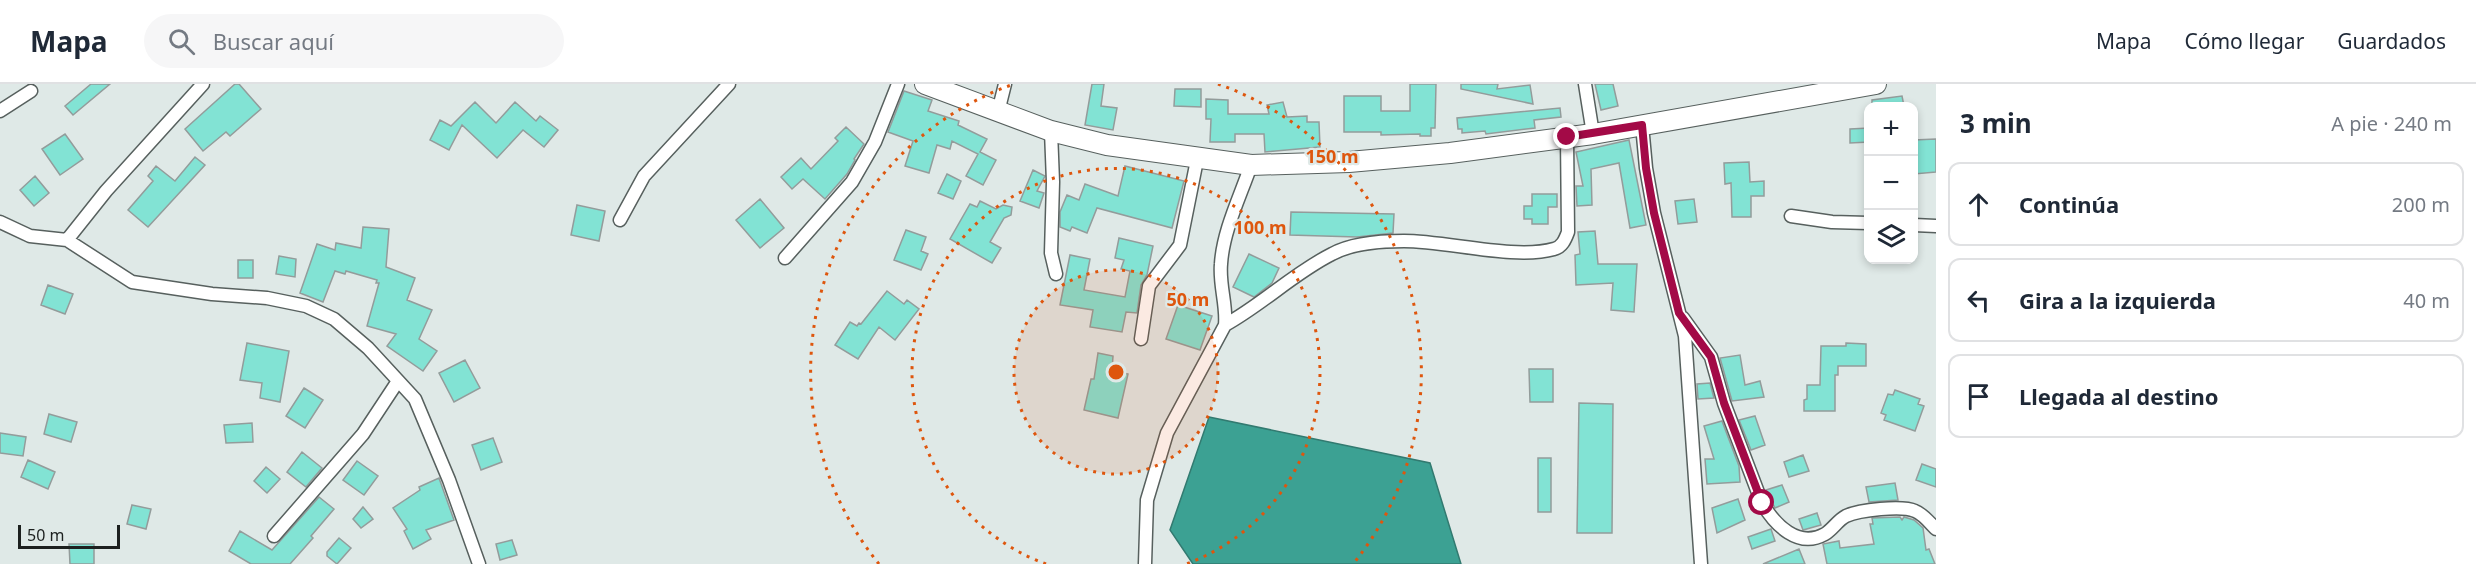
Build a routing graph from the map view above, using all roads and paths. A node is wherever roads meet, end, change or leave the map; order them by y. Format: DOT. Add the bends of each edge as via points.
graph roads {
  1 [pos="203,84"];
  2 [pos="729,84"];
  3 [pos="898,84"];
  4 [pos="925,84"];
  5 [pos="1005,84"];
  6 [pos="1585,84"];
  7 [pos="1876,84"];
  8 [pos="31,91"];
  9 [pos="0,111"];
  10 [pos="998,112"];
  11 [pos="1642,125"];
  12 [pos="1051,131"];
  13 [pos="1593,134"];
  14 [pos="1567,137"];
  15 [pos="1197,160"];
  16 [pos="1251,165"];
  17 [pos="1791,216"];
  18 [pos="620,220"];
  19 [pos="0,222"];
  20 [pos="1864,223"];
  21 [pos="1918,225"];
  22 [pos="1936,226"];
  23 [pos="67,240"];
  24 [pos="785,258"];
  25 [pos="1056,274"];
  26 [pos="1679,313"];
  27 [pos="1225,325"];
  28 [pos="1141,339"];
  29 [pos="398,381"];
  30 [pos="1936,529"];
  31 [pos="274,536"];
  32 [pos="478,564"];
  33 [pos="1145,564"];
  34 [pos="1701,564"];
  1 -- 23 [label="street"];
  2 -- 18 [label="street" via="644,176"];
  3 -- 24 [label="street" via="875,142 852,182"];
  4 -- 10 [label="main road"];
  5 -- 10 [label="street"];
  6 -- 13 [label="street"];
  7 -- 11 [label="main road"];
  8 -- 9 [label="street"];
  10 -- 12 [label="main road"];
  11 -- 13 [label="main road"];
  11 -- 26 [label="street" via="1654,213"];
  12 -- 15 [label="main road" via="1107,146"];
  12 -- 25 [label="street" via="1051,253"];
  13 -- 14 [label="main road"];
  14 -- 16 [label="main road" via="1349,162"];
  14 -- 27 [label="street" via="1568,232 1556,249 1500,250 1403,241 1363,244 1334,252"];
  15 -- 16 [label="main road"];
  15 -- 28 [label="street" via="1180,245 1149,286"];
  16 -- 27 [label="street" via="1225,237 1221,264"];
  17 -- 20 [label="street"];
  19 -- 23 [label="street" via="30,236"];
  21 -- 22 [label="street"];
  23 -- 29 [label="street" via="132,282 306,306 334,319"];
  26 -- 30 [label="street" via="1711,357 1762,503 1770,517 1790,534 1813,538 1859,511 1902,508 1914,510"];
  26 -- 34 [label="street" via="1685,336"];
  27 -- 33 [label="street" via="1167,433 1147,500"];
  29 -- 31 [label="street" via="363,434"];
  29 -- 32 [label="street" via="415,399"];
}
